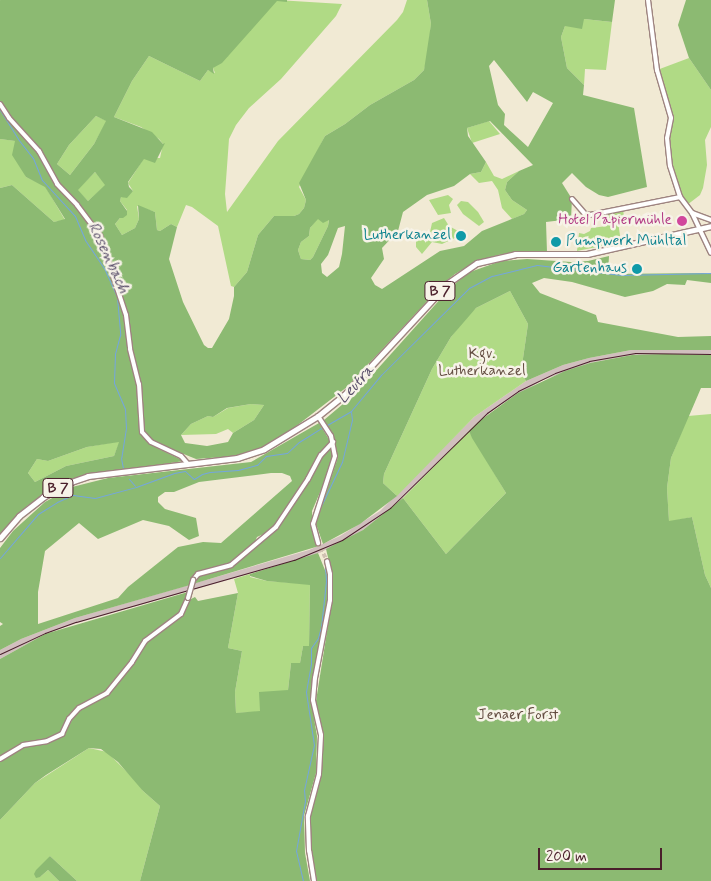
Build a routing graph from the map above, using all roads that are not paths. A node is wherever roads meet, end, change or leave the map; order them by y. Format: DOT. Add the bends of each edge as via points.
graph roads {
  1 [pos="648,0"];
  2 [pos="0,104"];
  3 [pos="680,197"];
  4 [pos="572,199"];
  5 [pos="692,213"];
  6 [pos="711,220"];
  7 [pos="711,226"];
  8 [pos="699,230"];
  9 [pos="711,253"];
  10 [pos="318,416"];
  11 [pos="333,442"];
  12 [pos="188,464"];
  13 [pos="0,538"];
  14 [pos="318,543"];
  15 [pos="327,561"];
  16 [pos="0,760"];
  17 [pos="314,881"];
  1 -- 3 [label="street" via="657,70 671,118 667,138 670,166"];
  2 -- 12 [label="street" via="39,151 56,184 100,236 126,315 130,350 139,384 142,432 151,442 181,456"];
  3 -- 4 [label="street" via="590,215 585,214"];
  3 -- 5 [label="street"];
  5 -- 6 [label="street"];
  5 -- 8 [label="street"];
  7 -- 8 [label="main road"];
  8 -- 9 [label="street"];
  8 -- 10 [label="main road, B 7" via="587,254 516,254 489,259 459,274 353,387"];
  10 -- 11 [label="street"];
  10 -- 12 [label="main road, B 7" via="255,454"];
  11 -- 14 [label="street" via="334,463 313,524"];
  11 -- 16 [label="street, bridge" via="321,455 276,526 231,565 198,574 192,580 181,614 145,641 107,693 79,708 62,734 47,741 23,745"];
  12 -- 13 [label="main road, B 7" via="88,476 71,482 28,508"];
  15 -- 17 [label="street" via="330,600 314,678 314,700 322,735 320,774 308,816"];
}
